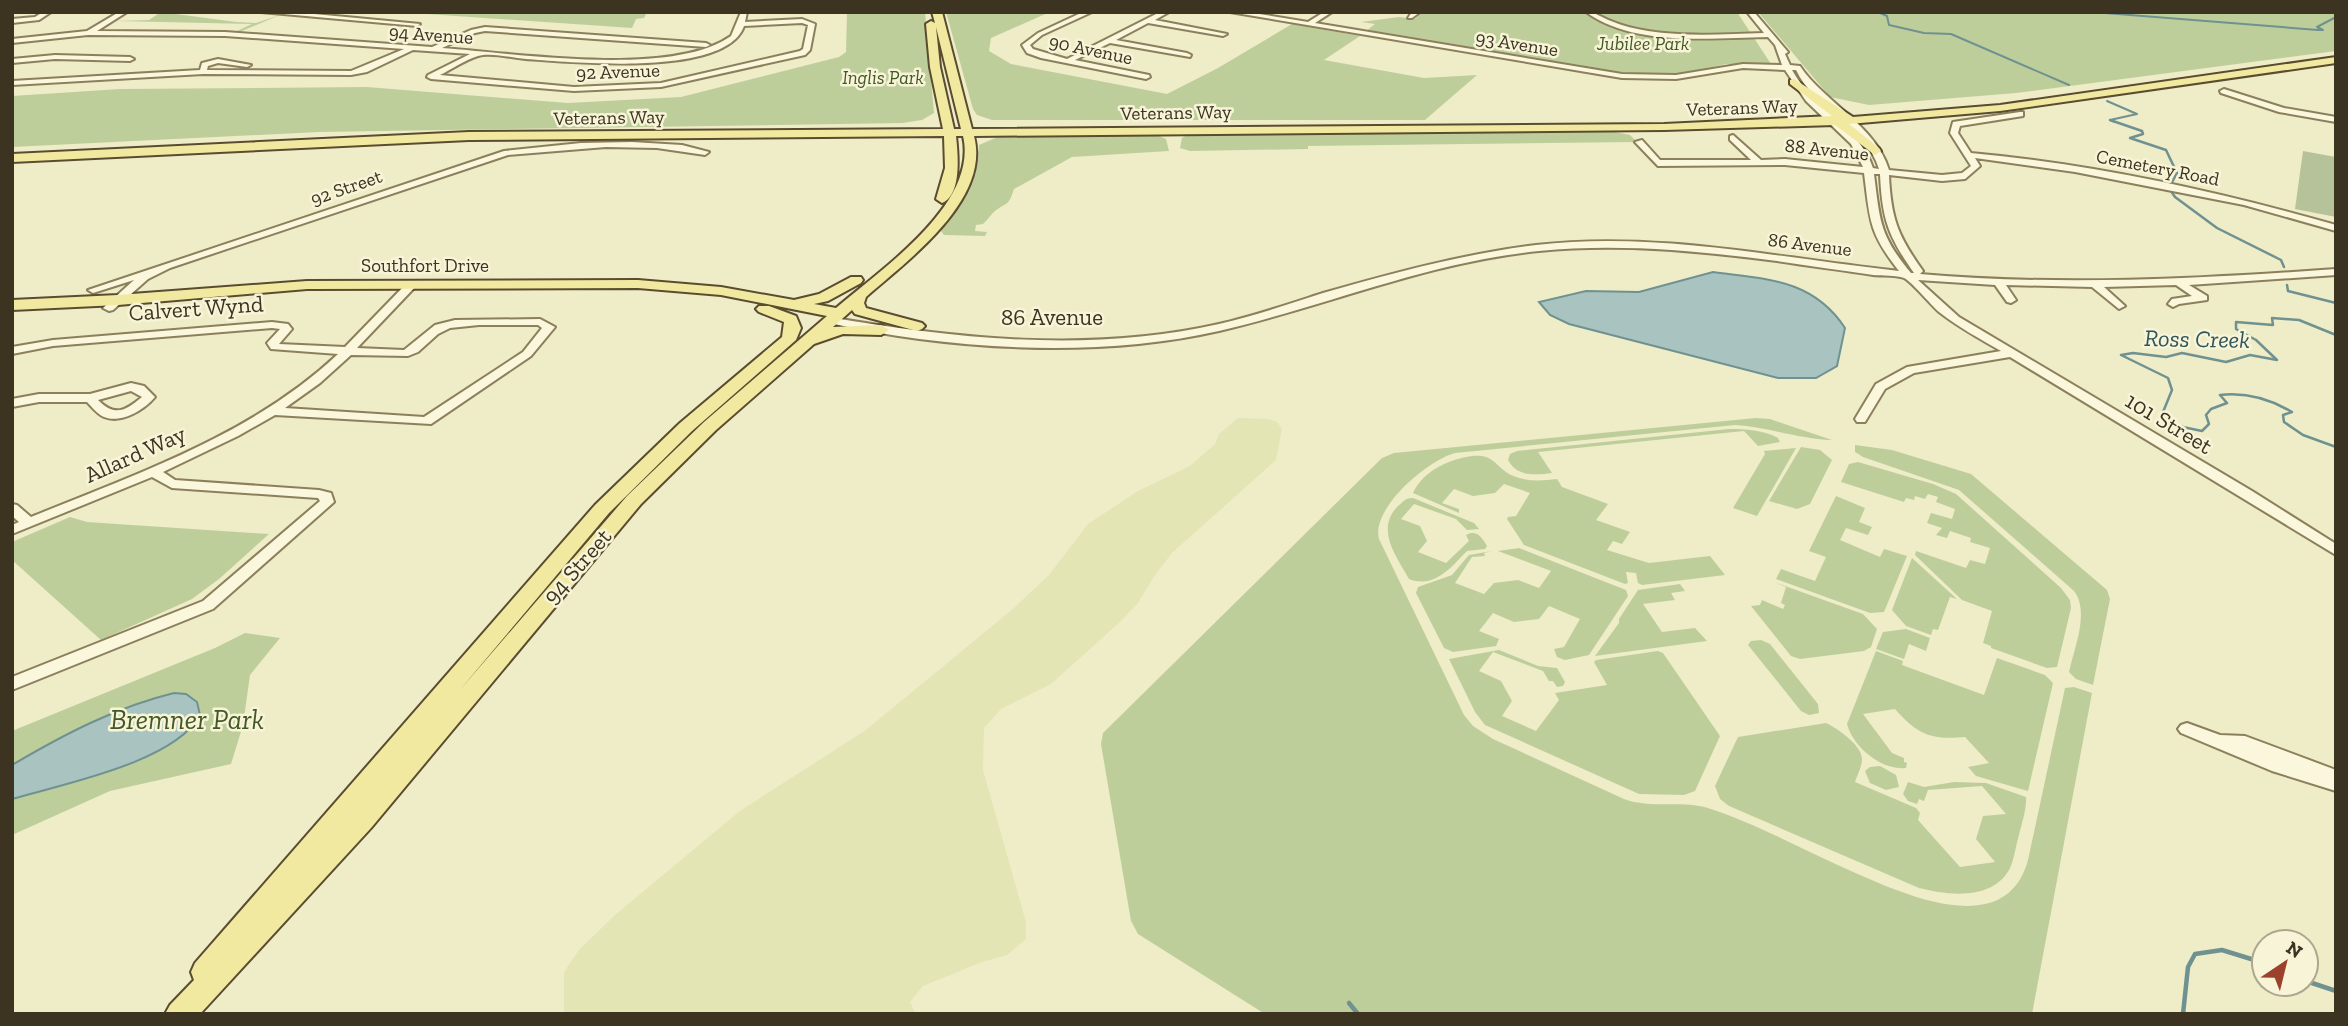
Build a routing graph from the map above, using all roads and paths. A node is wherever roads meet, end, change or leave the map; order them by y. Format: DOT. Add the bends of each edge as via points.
graph roads {
  1 [pos="48,12"];
  2 [pos="124,12"];
  3 [pos="264,12"];
  4 [pos="744,12"];
  5 [pos="929,12"];
  6 [pos="937,12"];
  7 [pos="1089,12"];
  8 [pos="1166,12"];
  9 [pos="1233,12"];
  10 [pos="1329,12"];
  11 [pos="1590,12"];
  12 [pos="1750,12"];
  13 [pos="12,21"];
  14 [pos="1146,21"];
  15 [pos="740,24"];
  16 [pos="1308,25"];
  17 [pos="88,33"];
  18 [pos="393,34"];
  19 [pos="1223,34"];
  20 [pos="1770,35"];
  21 [pos="383,38"];
  22 [pos="12,41"];
  23 [pos="1111,41"];
  24 [pos="367,45"];
  25 [pos="1778,45"];
  26 [pos="719,46"];
  27 [pos="412,48"];
  28 [pos="433,50"];
  29 [pos="477,53"];
  30 [pos="1187,55"];
  31 [pos="2336,57"];
  32 [pos="12,61"];
  33 [pos="1068,61"];
  34 [pos="1785,68"];
  35 [pos="1797,68"];
  36 [pos="935,70"];
  37 [pos="1146,77"];
  38 [pos="2220,77"];
  39 [pos="104,78"];
  40 [pos="2192,78"];
  41 [pos="1794,82"];
  42 [pos="12,83"];
  43 [pos="2224,91"];
  44 [pos="1810,99"];
  45 [pos="1828,100"];
  46 [pos="943,103"];
  47 [pos="962,104"];
  48 [pos="1952,106"];
  49 [pos="2020,114"];
  50 [pos="1887,115"];
  51 [pos="1837,118"];
  52 [pos="1787,120"];
  53 [pos="2336,120"];
  54 [pos="1133,124"];
  55 [pos="882,126"];
  56 [pos="1577,127"];
  57 [pos="1654,127"];
  58 [pos="1684,127"];
  59 [pos="1013,128"];
  60 [pos="956,130"];
  61 [pos="1862,131"];
  62 [pos="749,134"];
  63 [pos="1846,134"];
  64 [pos="1733,138"];
  65 [pos="1642,142"];
  66 [pos="12,150"];
  67 [pos="972,150"];
  68 [pos="1875,151"];
  69 [pos="705,152"];
  70 [pos="1972,155"];
  71 [pos="12,158"];
  72 [pos="1758,161"];
  73 [pos="1868,170"];
  74 [pos="966,171"];
  75 [pos="1884,172"];
  76 [pos="2336,228"];
  77 [pos="1892,253"];
  78 [pos="166,266"];
  79 [pos="1864,270"];
  80 [pos="2336,272"];
  81 [pos="1909,275"];
  82 [pos="1922,276"];
  83 [pos="1998,282"];
  84 [pos="2181,284"];
  85 [pos="2096,285"];
  86 [pos="859,286"];
  87 [pos="402,288"];
  88 [pos="93,290"];
  89 [pos="2011,300"];
  90 [pos="779,302"];
  91 [pos="113,304"];
  92 [pos="2174,304"];
  93 [pos="12,305"];
  94 [pos="753,306"];
  95 [pos="2119,306"];
  96 [pos="1287,307"];
  97 [pos="12,313"];
  98 [pos="826,316"];
  99 [pos="917,326"];
  100 [pos="881,330"];
  101 [pos="1980,333"];
  102 [pos="792,344"];
  103 [pos="339,350"];
  104 [pos="12,351"];
  105 [pos="2011,353"];
  106 [pos="90,398"];
  107 [pos="12,402"];
  108 [pos="272,411"];
  109 [pos="1861,419"];
  110 [pos="151,471"];
  111 [pos="12,508"];
  112 [pos="29,523"];
  113 [pos="12,530"];
  114 [pos="2336,551"];
  115 [pos="12,684"];
  116 [pos="2187,729"];
  117 [pos="2216,739"];
  118 [pos="2336,777"];
  119 [pos="2336,784"];
  120 [pos="168,1014"];
  121 [pos="180,1014"];
  1 -- 13 [label="street" via="37,19"];
  2 -- 17 [label="street"];
  3 -- 18 [label="street" via="417,24"];
  4 -- 15 [label="street"];
  5 -- 36 [label="main road"];
  6 -- 47 [label="main road"];
  7 -- 33 [label="street, 90 Avenue" via="1028,41 1030,51"];
  8 -- 14 [label="street"];
  9 -- 16 [label="street, 93 Avenue"];
  10 -- 16 [label="street"];
  11 -- 20 [label="street" via="1608,23 1653,32"];
  12 -- 20 [label="street, 101 Street"];
  14 -- 19 [label="street"];
  14 -- 23 [label="street"];
  15 -- 26 [label="street" via="734,38"];
  15 -- 29 [label="street, 92 Avenue" via="812,24 804,52 661,85 574,89 431,77"];
  16 -- 34 [label="street, 93 Avenue" via="1645,78 1736,66"];
  17 -- 22 [label="street, 94 Avenue"];
  17 -- 24 [label="street, 94 Avenue" via="231,35"];
  20 -- 25 [label="street, 101 Street"];
  21 -- 24 [label="street"];
  23 -- 30 [label="street"];
  23 -- 33 [label="street"];
  24 -- 27 [label="street, 94 Avenue"];
  25 -- 34 [label="street, 101 Street"];
  25 -- 35 [label="street, 101 Street"];
  26 -- 28 [label="street" via="479,29"];
  26 -- 29 [label="street, 94 Avenue" via="660,61 616,63"];
  27 -- 28 [label="street, 94 Avenue"];
  27 -- 39 [label="street" via="355,72 203,72"];
  28 -- 29 [label="street, 94 Avenue"];
  31 -- 38 [label="main road, Veterans Way"];
  31 -- 40 [label="main road, Veterans Way"];
  32 -- 39 [label="street" via="130,59"];
  33 -- 37 [label="street, 90 Avenue"];
  34 -- 35 [label="street, 93 Avenue"];
  34 -- 41 [label="street, 101 Street"];
  35 -- 45 [label="street, 101 Street" via="1805,82"];
  36 -- 46 [label="main road"];
  36 -- 60 [label="main road" via="945,84"];
  38 -- 40 [label="main road, Veterans Way"];
  38 -- 43 [label="main road" via="2210,84"];
  39 -- 42 [label="street"];
  40 -- 43 [label="main road" via="2197,84"];
  40 -- 48 [label="main road, Veterans Way"];
  40 -- 50 [label="main road, Veterans Way" via="2000,108"];
  41 -- 44 [label="street, 101 Street"];
  41 -- 51 [label="main road"];
  43 -- 53 [label="street" via="2282,110"];
  44 -- 51 [label="street, 101 Street"];
  44 -- 52 [label="main road" via="1805,113"];
  45 -- 50 [label="main road"];
  45 -- 51 [label="street, 101 Street"];
  46 -- 55 [label="main road" via="930,118"];
  46 -- 60 [label="main road"];
  47 -- 59 [label="main road" via="979,118"];
  47 -- 60 [label="main road"];
  48 -- 50 [label="main road, Veterans Way"];
  48 -- 51 [label="main road"];
  49 -- 70 [label="street" via="1956,124 1954,133"];
  50 -- 51 [label="main road, Veterans Way"];
  50 -- 61 [label="main road"];
  51 -- 52 [label="main road, Veterans Way"];
  51 -- 58 [label="main road"];
  51 -- 61 [label="street, 101 Street"];
  51 -- 63 [label="street, 101 Street"];
  51 -- 68 [label="main road"];
  52 -- 54 [label="main road, Veterans Way"];
  52 -- 58 [label="main road, Veterans Way"];
  52 -- 63 [label="main road"];
  54 -- 59 [label="main road, Veterans Way"];
  54 -- 60 [label="main road"];
  55 -- 60 [label="main road, Veterans Way"];
  55 -- 66 [label="main road, Veterans Way" via="425,133"];
  56 -- 57 [label="main road, Veterans Way"];
  56 -- 59 [label="main road, Veterans Way"];
  56 -- 65 [label="main road" via="1619,130"];
  57 -- 58 [label="main road, Veterans Way"];
  57 -- 65 [label="main road" via="1643,132"];
  59 -- 60 [label="main road, Veterans Way"];
  59 -- 67 [label="main road" via="981,139"];
  60 -- 62 [label="main road"];
  60 -- 62 [label="main road, Veterans Way" via="936,138 898,133"];
  60 -- 67 [label="main road, 94 Street"];
  60 -- 74 [label="main road"];
  60 -- 86 [label="main road, 94 Street" via="953,172 940,204"];
  61 -- 68 [label="street, 101 Street"];
  62 -- 71 [label="main road, Veterans Way" via="469,136"];
  63 -- 73 [label="street, 101 Street" via="1861,150"];
  64 -- 72 [label="street"];
  65 -- 72 [label="street, 88 Avenue" via="1658,163"];
  67 -- 74 [label="main road, 94 Street"];
  68 -- 75 [label="street, 101 Street"];
  69 -- 78 [label="street, 92 Street" via="642,145 507,153"];
  70 -- 75 [label="street, 88 Avenue" via="1976,166 1965,176 1925,178"];
  70 -- 76 [label="street, Cemetery Road" via="2075,169 2245,202"];
  72 -- 73 [label="street, 88 Avenue"];
  73 -- 75 [label="street, 88 Avenue"];
  73 -- 77 [label="street, 101 Street" via="1878,230"];
  74 -- 86 [label="main road, 94 Street" via="955,202 932,231"];
  75 -- 82 [label="street, 101 Street" via="1885,200 1896,239"];
  77 -- 79 [label="street" via="1890,266"];
  77 -- 81 [label="street, 101 Street"];
  78 -- 88 [label="street, 92 Street"];
  78 -- 91 [label="street, 92 Street" via="144,277"];
  79 -- 81 [label="street, 86 Avenue"];
  79 -- 96 [label="street, 86 Avenue" via="1686,248 1568,246 1483,256"];
  80 -- 84 [label="street, 86 Avenue"];
  81 -- 82 [label="street, 86 Avenue"];
  81 -- 101 [label="street, 101 Street" via="1936,306"];
  82 -- 83 [label="street, 86 Avenue"];
  82 -- 101 [label="street, 101 Street" via="1938,297"];
  83 -- 85 [label="street, 86 Avenue"];
  83 -- 89 [label="street"];
  84 -- 85 [label="street, 86 Avenue"];
  84 -- 92 [label="street" via="2203,298 2176,300"];
  85 -- 95 [label="street"];
  86 -- 90 [label="main road" via="817,300"];
  86 -- 98 [label="main road, 94 Street"];
  86 -- 99 [label="main road" via="856,303 860,311"];
  87 -- 90 [label="main road, Southfort Drive" via="662,285"];
  87 -- 91 [label="main road, Southfort Drive"];
  87 -- 94 [label="main road, Southfort Drive" via="640,292"];
  87 -- 103 [label="street, Allard Way"];
  90 -- 98 [label="main road, Southfort Drive"];
  91 -- 93 [label="main road, Southfort Drive"];
  91 -- 97 [label="main road, Southfort Drive"];
  94 -- 98 [label="main road, Southfort Drive"];
  94 -- 102 [label="main road" via="788,317"];
  96 -- 99 [label="street, 86 Avenue" via="1167,328 1080,333"];
  96 -- 100 [label="street, 86 Avenue" via="1195,332 1114,340 996,341"];
  98 -- 99 [label="street, 86 Avenue"];
  98 -- 100 [label="street, 86 Avenue"];
  98 -- 102 [label="main road, 94 Street"];
  100 -- 102 [label="main road" via="834,331"];
  101 -- 105 [label="street, 101 Street"];
  102 -- 120 [label="main road, 94 Street" via="686,427 602,509"];
  102 -- 121 [label="main road, 94 Street" via="634,500 362,821"];
  103 -- 104 [label="street, Calvert Wynd" via="273,346 286,329 272,325 53,343"];
  103 -- 108 [label="street, Allard Way" via="304,390"];
  103 -- 108 [label="street" via="409,352 449,324 540,322 549,327 527,354 427,421"];
  105 -- 109 [label="street" via="1911,370 1880,387"];
  105 -- 114 [label="street, 101 Street"];
  106 -- 107 [label="street"];
  108 -- 110 [label="street, Allard Way"];
  110 -- 112 [label="street, Allard Way"];
  110 -- 115 [label="street" via="172,484 319,494 326,496 327,502 208,606"];
  111 -- 112 [label="street"];
  112 -- 113 [label="street, Allard Way"];
  116 -- 117 [label="street"];
  117 -- 118 [label="street" via="2239,741"];
  117 -- 119 [label="street" via="2242,753"];
}
